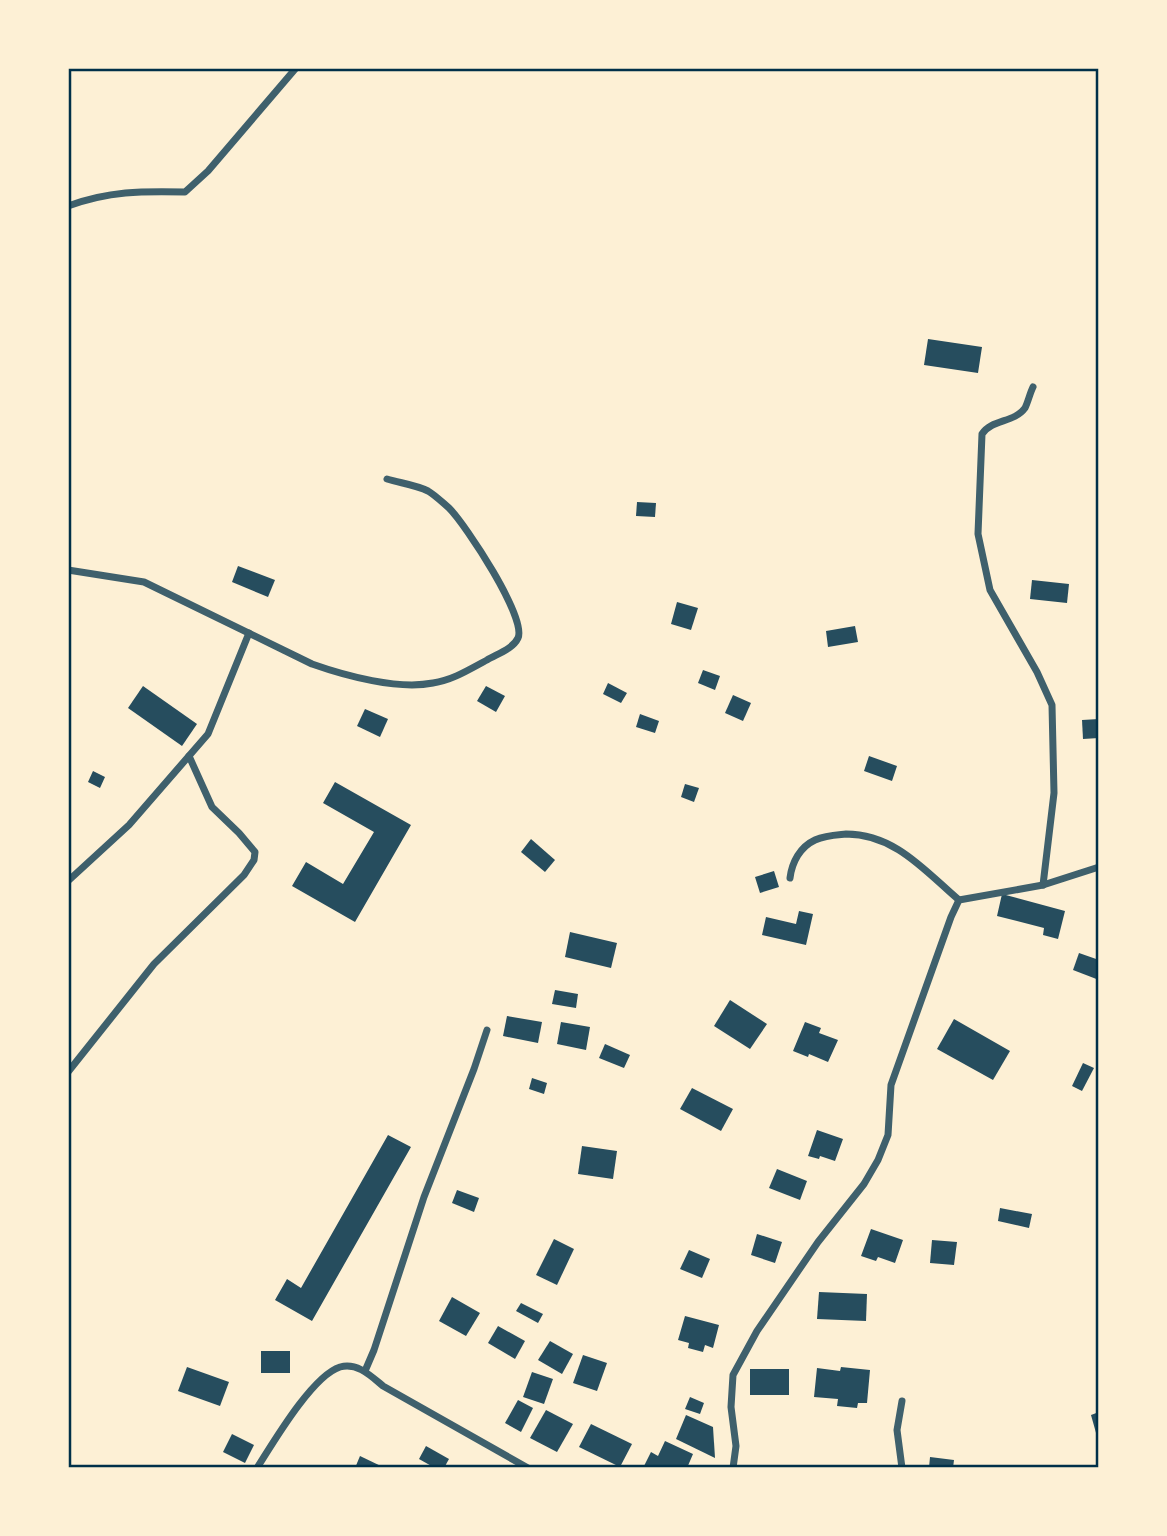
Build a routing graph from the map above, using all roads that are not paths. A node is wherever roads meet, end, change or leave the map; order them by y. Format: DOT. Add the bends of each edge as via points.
graph roads {
  1 [pos="296,68"];
  2 [pos="68,206"];
  3 [pos="1033,387"];
  4 [pos="387,479"];
  5 [pos="68,570"];
  6 [pos="250,633"];
  7 [pos="189,756"];
  8 [pos="1099,867"];
  9 [pos="790,878"];
  10 [pos="68,881"];
  11 [pos="1043,885"];
  12 [pos="959,900"];
  13 [pos="487,1030"];
  14 [pos="68,1072"];
  15 [pos="365,1371"];
  16 [pos="902,1401"];
  17 [pos="257,1468"];
  18 [pos="528,1468"];
  19 [pos="733,1468"];
  20 [pos="902,1468"];
  1 -- 2 [label="street" via="185,192 95,196"];
  3 -- 11 [label="street" via="1024,409 987,426 982,434 978,534 990,590 1052,705 1054,793"];
  4 -- 6 [label="street" via="428,491 450,509 518,621 519,637 512,646 458,676 418,684 339,673"];
  5 -- 6 [label="street" via="144,582"];
  6 -- 7 [label="street" via="208,734"];
  7 -- 10 [label="street" via="130,825"];
  7 -- 14 [label="street" via="212,807 247,843 254,860 244,876 154,964"];
  8 -- 11 [label="street"];
  9 -- 12 [label="street" via="791,866 806,844 827,835 863,834 900,850"];
  11 -- 12 [label="street"];
  12 -- 19 [label="street" via="891,1085 888,1135 878,1160 757,1331 733,1375"];
  13 -- 15 [label="street"];
  15 -- 17 [label="street" via="340,1367 315,1385"];
  15 -- 18 [label="street" via="383,1386"];
  16 -- 20 [label="street" via="897,1430"];
}
